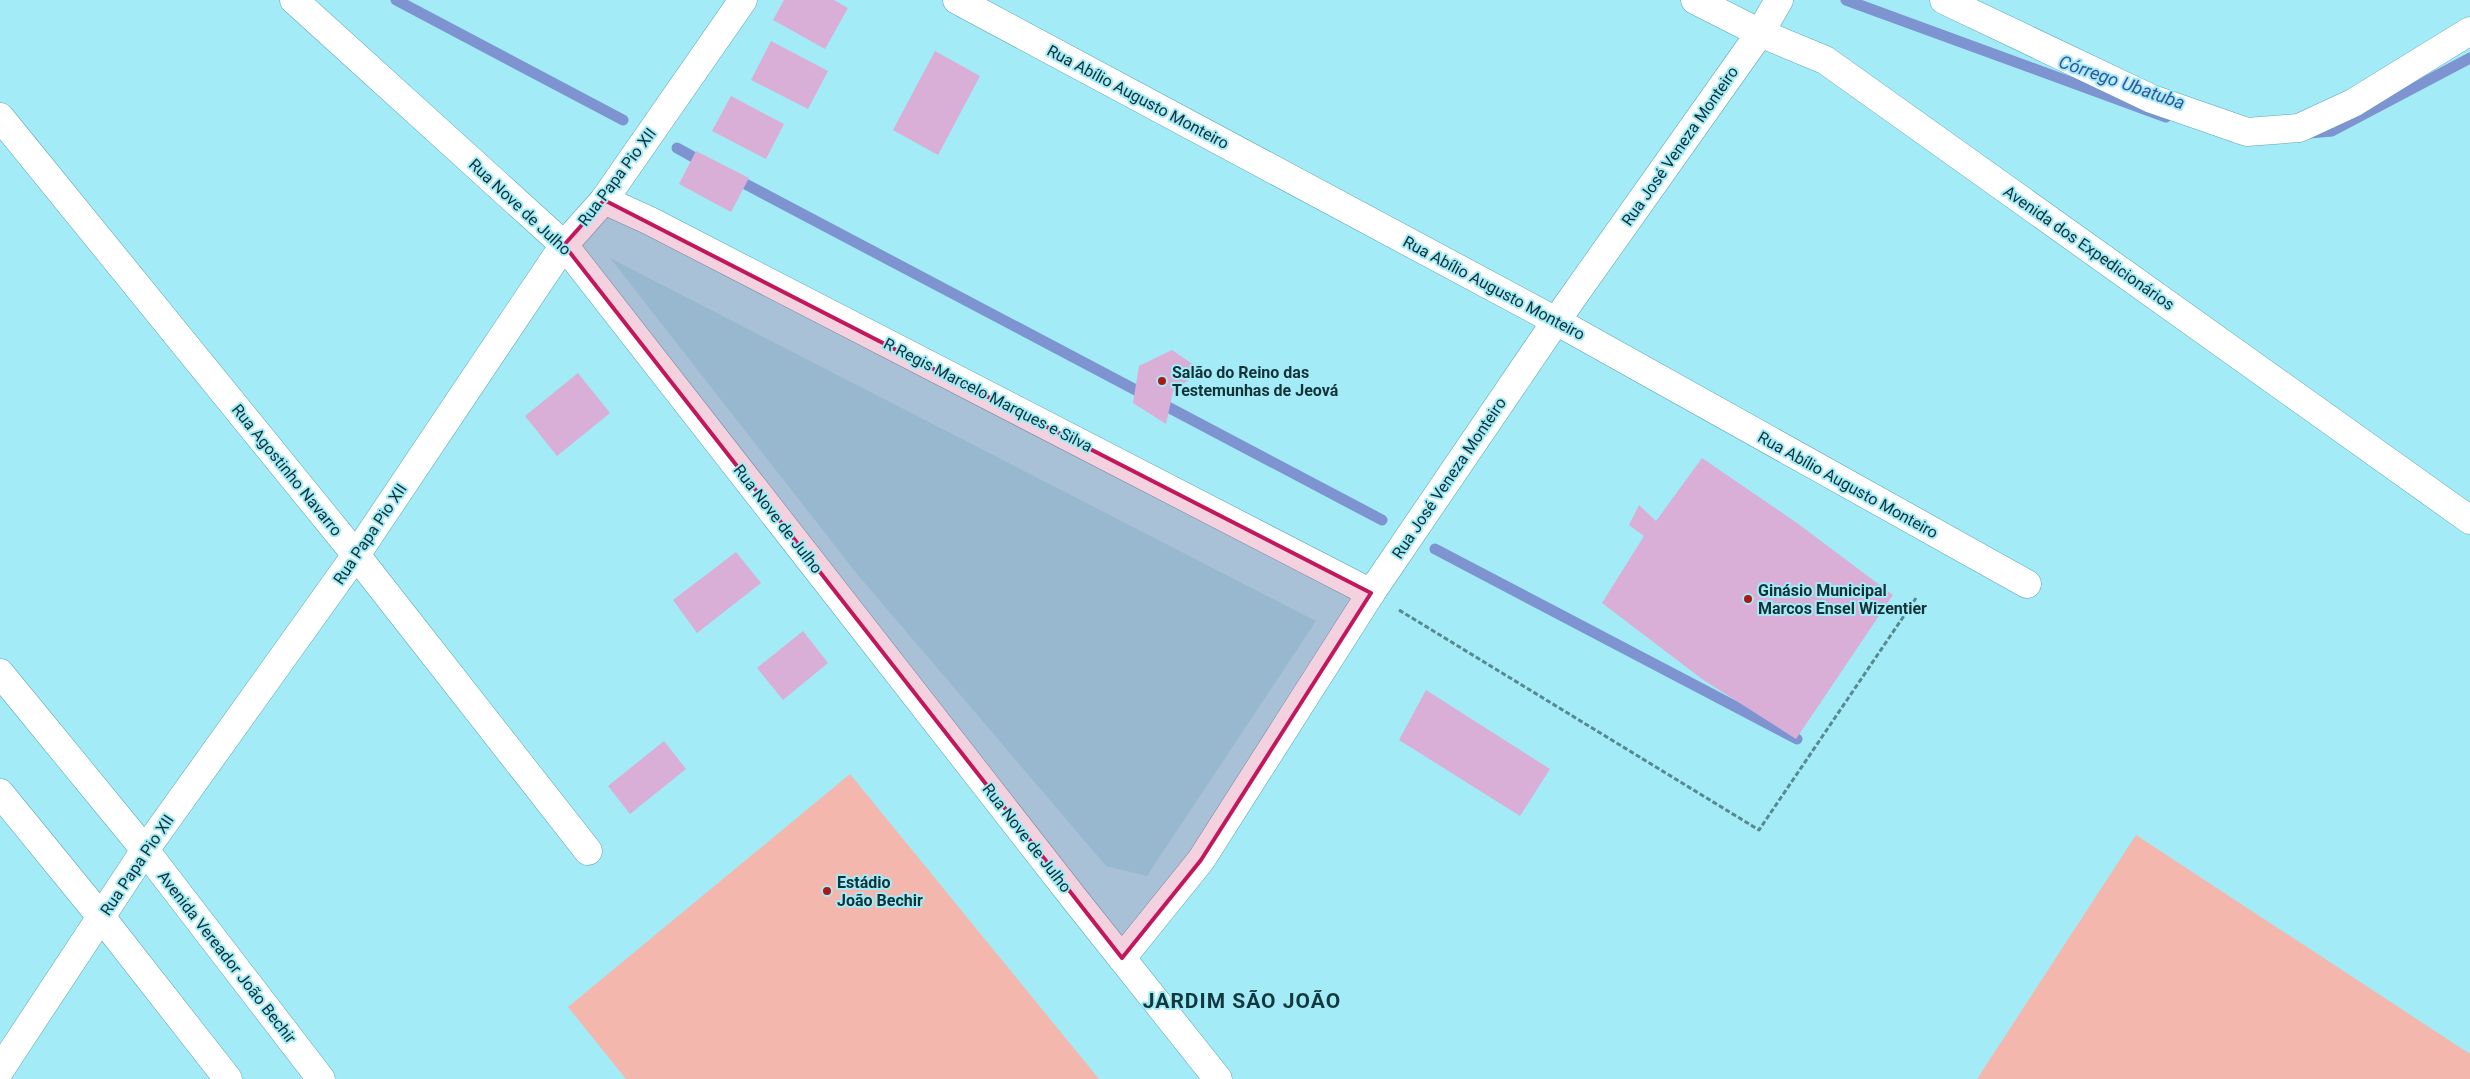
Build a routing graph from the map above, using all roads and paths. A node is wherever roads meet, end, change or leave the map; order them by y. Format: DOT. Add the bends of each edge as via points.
graph roads {
  1 [pos="294,0"];
  2 [pos="743,0"];
  3 [pos="958,0"];
  4 [pos="1695,0"];
  5 [pos="1779,0"];
  6 [pos="1944,0"];
  7 [pos="2470,31"];
  8 [pos="1760,33"];
  9 [pos="0,117"];
  10 [pos="604,200"];
  11 [pos="564,245"];
  12 [pos="1556,321"];
  13 [pos="2470,520"];
  14 [pos="356,555"];
  15 [pos="2027,584"];
  16 [pos="1371,593"];
  17 [pos="1916,598"];
  18 [pos="0,672"];
  19 [pos="0,793"];
  20 [pos="145,850"];
  21 [pos="588,851"];
  22 [pos="102,918"];
  23 [pos="1122,958"];
  24 [pos="0,1070"];
  25 [pos="228,1079"];
  26 [pos="321,1079"];
  27 [pos="1218,1079"];
  1 -- 11 [label="street, Rua Nove de Julho"];
  2 -- 10 [label="street, Rua Papa Pio XII"];
  3 -- 12 [label="street, Rua Abílio Augusto Monteiro"];
  4 -- 8 [label="street, Avenida dos Expedicionários"];
  5 -- 8 [label="street, Rua José Veneza Monteiro"];
  6 -- 7 [label="street" via="2152,99 2247,132 2299,128 2308,124 2354,103"];
  8 -- 12 [label="street, Rua José Veneza Monteiro"];
  8 -- 13 [label="street, Avenida dos Expedicionários" via="1825,60"];
  9 -- 14 [label="street, Rua Agostinho Navarro"];
  10 -- 11 [label="street, Rua Papa Pio XII"];
  10 -- 16 [label="street, R Regis Marcelo Marques e Silva"];
  11 -- 14 [label="street, Rua Papa Pio XII"];
  11 -- 23 [label="street, Rua Nove de Julho"];
  12 -- 15 [label="street, Rua Abílio Augusto Monteiro"];
  12 -- 16 [label="street, Rua José Veneza Monteiro"];
  14 -- 20 [label="street, Rua Papa Pio XII"];
  14 -- 21 [label="street, Rua Agostinho Navarro"];
  16 -- 17 [label="path" via="1759,830"];
  16 -- 23 [label="street, Rua José Veneza Monteiro" via="1201,860"];
  18 -- 20 [label="street, Avenida Vereador João Bechir"];
  19 -- 22 [label="street"];
  20 -- 22 [label="street, Rua Papa Pio XII"];
  20 -- 26 [label="street, Avenida Vereador João Bechir"];
  22 -- 24 [label="street, Rua Papa Pio XII"];
  22 -- 25 [label="street"];
  23 -- 27 [label="street, Rua Nove de Julho"];
}
